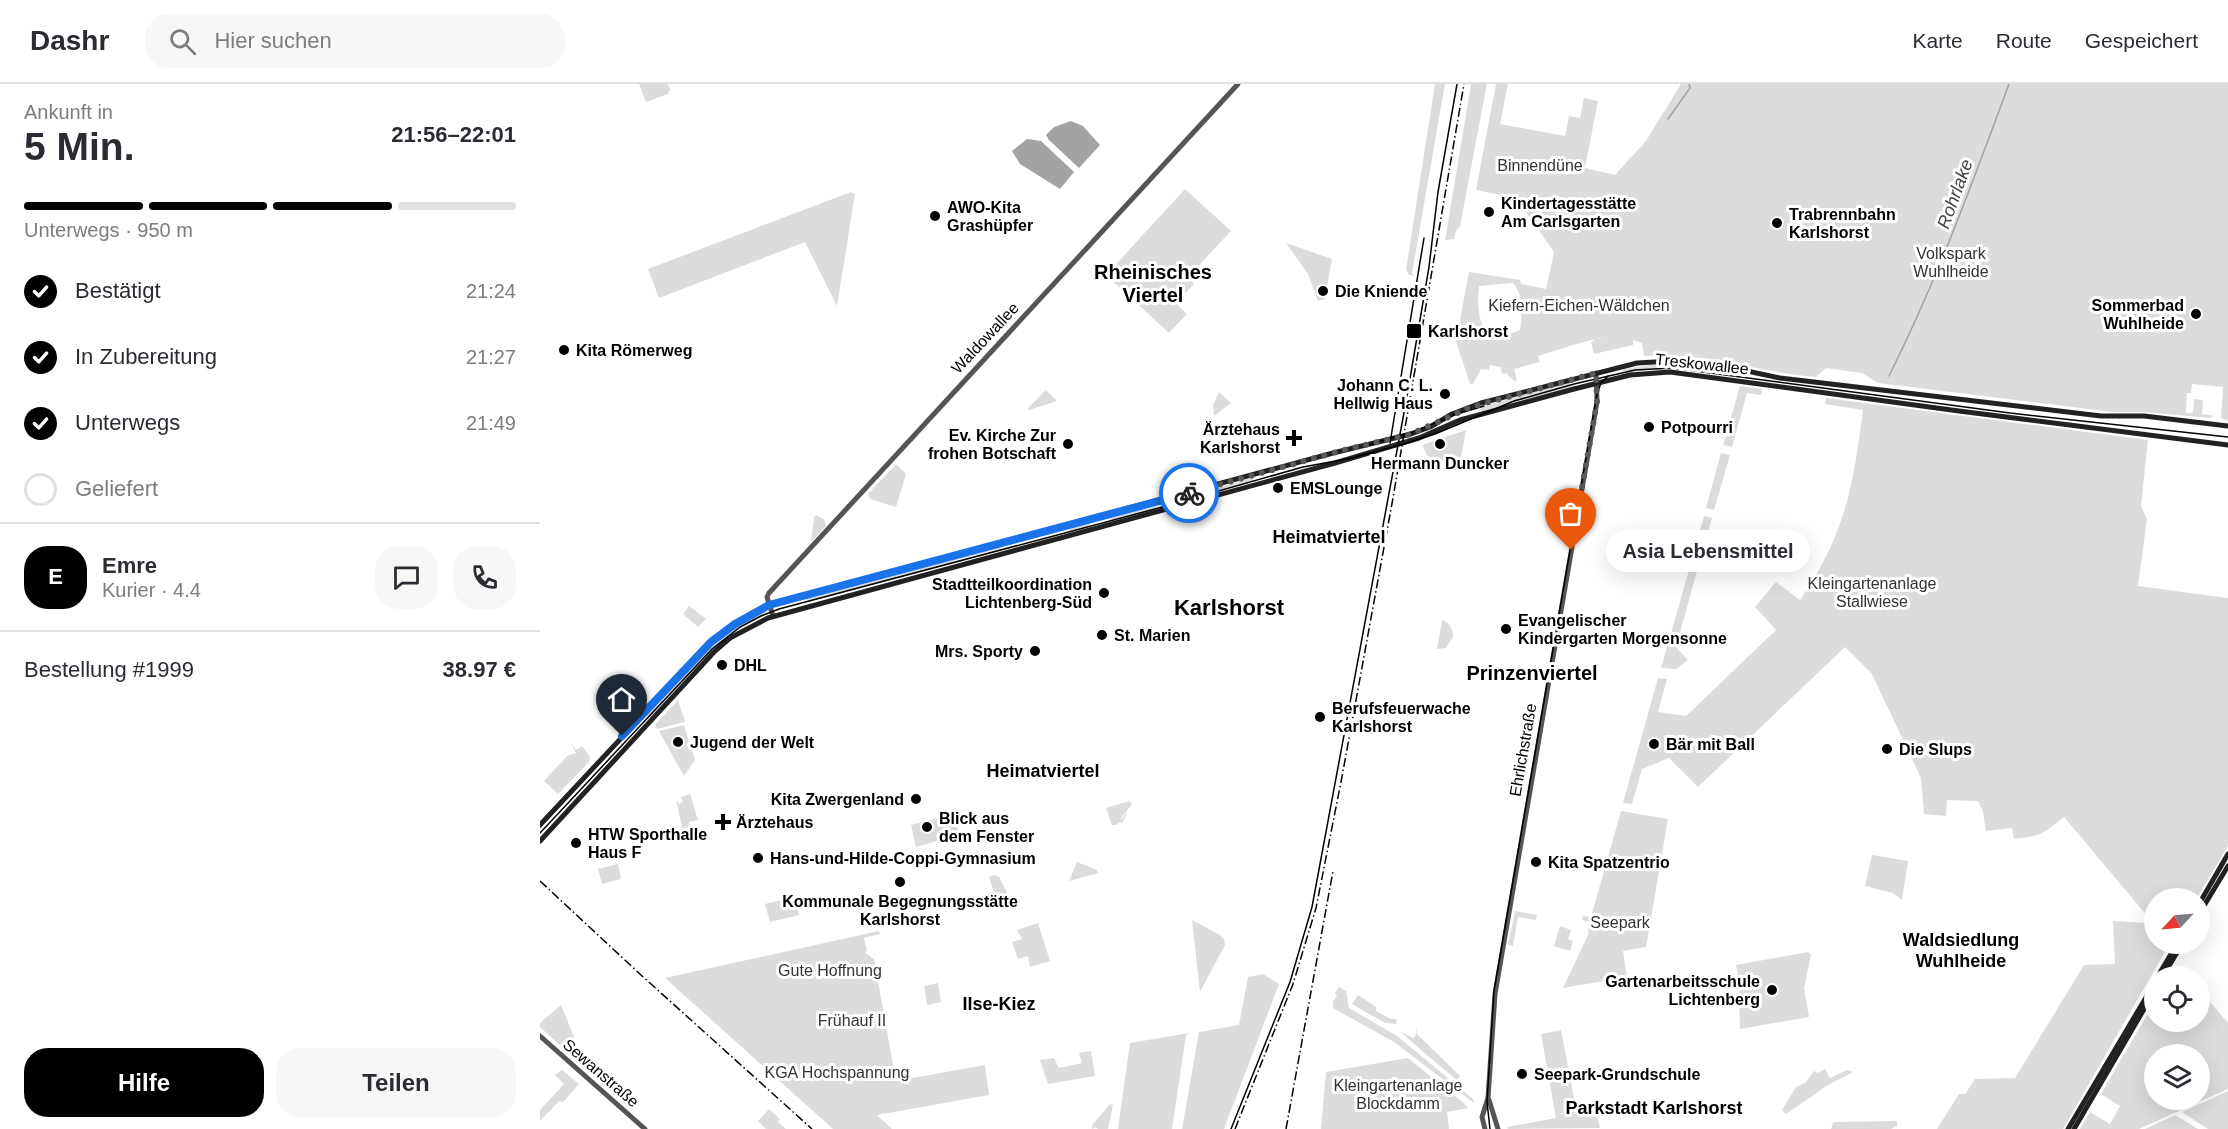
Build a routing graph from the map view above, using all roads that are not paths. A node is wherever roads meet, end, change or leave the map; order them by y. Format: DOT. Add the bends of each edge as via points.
graph roads {
  1 [pos="1238,84"];
  2 [pos="1596,373"];
  3 [pos="1598,383"];
  4 [pos="2228,426"];
  5 [pos="2228,445"];
  6 [pos="769,605"];
  7 [pos="773,616"];
  8 [pos="540,825"];
  9 [pos="540,841"];
  10 [pos="2228,854"];
  11 [pos="2228,866"];
  12 [pos="2208,888"];
  13 [pos="2210,896"];
  14 [pos="2144,1001"];
  15 [pos="2144,1009"];
  16 [pos="540,1036"];
  17 [pos="1488,1098"];
  18 [pos="645,1129"];
  19 [pos="1485,1129"];
  20 [pos="1498,1129"];
  21 [pos="2067,1129"];
  22 [pos="2074,1129"];
  1 -- 6 [label="street, Waldowallee" via="774,587 767,597"];
  2 -- 3 [label="street, Ehrlichstraße"];
  2 -- 4 [label="main road, Treskowallee" via="1644,362 1673,361 1779,378 2101,416 2144,416"];
  2 -- 6 [label="main road, Treskowallee" via="1471,407 1411,434"];
  3 -- 5 [label="main road, Treskowallee" via="1644,372 1670,372"];
  3 -- 7 [label="main road, Treskowallee" via="1460,420 1419,438 1327,465"];
  3 -- 17 [label="street, Ehrlichstraße" via="1495,994"];
  6 -- 7 [label="street"];
  6 -- 8 [label="main road, Treskowallee" via="711,642"];
  7 -- 9 [label="main road, Treskowallee" via="721,646"];
  10 -- 12 [label="main road"];
  11 -- 13 [label="main road"];
  14 -- 21 [label="main road"];
  15 -- 22 [label="main road"];
  16 -- 18 [label="street, Sewanstraße"];
  17 -- 19 [label="street, Ehrlichstraße" via="1482,1113"];
  17 -- 20 [label="street"];
}
